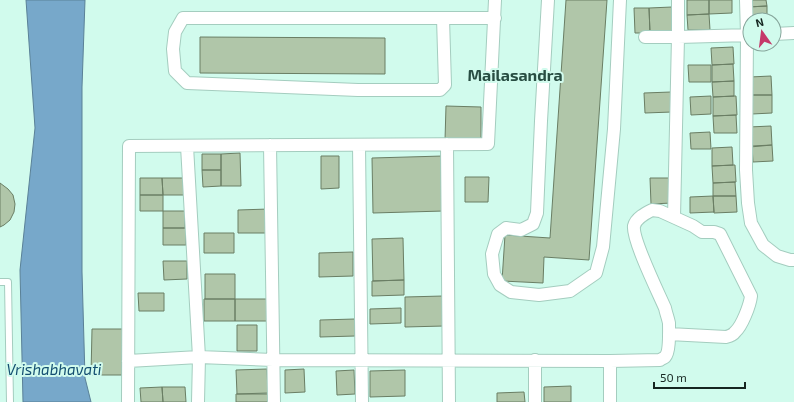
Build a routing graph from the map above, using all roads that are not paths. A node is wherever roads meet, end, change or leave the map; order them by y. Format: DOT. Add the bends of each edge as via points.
graph roads {
  1 [pos="495,0"];
  2 [pos="548,0"];
  3 [pos="620,0"];
  4 [pos="678,0"];
  5 [pos="746,0"];
  6 [pos="747,12"];
  7 [pos="443,18"];
  8 [pos="495,18"];
  9 [pos="794,33"];
  10 [pos="782,34"];
  11 [pos="742,35"];
  12 [pos="645,37"];
  13 [pos="678,37"];
  14 [pos="748,52"];
  15 [pos="447,144"];
  16 [pos="270,145"];
  17 [pos="358,145"];
  18 [pos="187,146"];
  19 [pos="674,217"];
  20 [pos="794,260"];
  21 [pos="0,282"];
  22 [pos="669,334"];
  23 [pos="199,356"];
  24 [pos="128,360"];
  25 [pos="274,360"];
  26 [pos="361,360"];
  27 [pos="449,360"];
  28 [pos="536,360"];
  29 [pos="610,361"];
  30 [pos="10,402"];
  31 [pos="128,402"];
  32 [pos="198,402"];
  33 [pos="274,402"];
  34 [pos="362,402"];
  35 [pos="449,402"];
  36 [pos="535,402"];
  37 [pos="610,402"];
  1 -- 8 [label="street"];
  2 -- 3 [label="street" via="537,213 532,224 521,230 506,228 498,234 492,254 494,274 500,285 511,292 539,295 570,291 596,273 603,247 612,145"];
  4 -- 13 [label="street"];
  5 -- 6 [label="street"];
  7 -- 7 [label="street" via="183,18 175,32 175,71 187,83 358,90 440,90 445,85"];
  7 -- 8 [label="street"];
  8 -- 15 [label="street" via="488,144"];
  9 -- 10 [label="street"];
  11 -- 13 [label="street"];
  12 -- 13 [label="street"];
  13 -- 19 [label="street"];
  14 -- 20 [label="street" via="746,170 751,223 763,245 777,256"];
  15 -- 17 [label="street"];
  15 -- 27 [label="street"];
  16 -- 17 [label="street"];
  16 -- 18 [label="street"];
  16 -- 25 [label="street"];
  17 -- 26 [label="street"];
  18 -- 23 [label="street"];
  18 -- 24 [label="street" via="129,146"];
  19 -- 22 [label="street" via="652,210 634,224 639,246 668,316"];
  19 -- 22 [label="street" via="702,232 720,234 751,296 750,304 734,334 726,337"];
  21 -- 30 [label="lane" via="8,282"];
  22 -- 29 [label="street" via="665,358"];
  23 -- 24 [label="street"];
  23 -- 25 [label="street"];
  23 -- 32 [label="street"];
  24 -- 31 [label="street"];
  25 -- 26 [label="street"];
  25 -- 33 [label="street"];
  26 -- 27 [label="street"];
  26 -- 34 [label="street"];
  27 -- 28 [label="street"];
  27 -- 35 [label="street"];
  28 -- 29 [label="street"];
  28 -- 36 [label="street"];
  29 -- 37 [label="street"];
}
